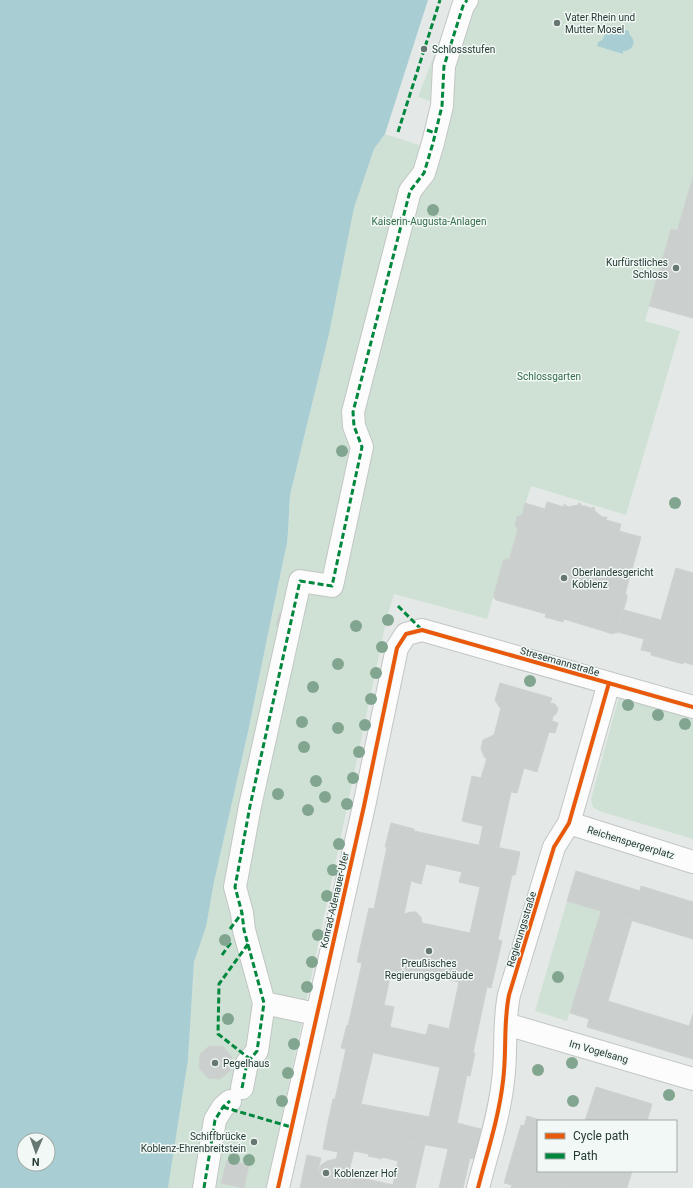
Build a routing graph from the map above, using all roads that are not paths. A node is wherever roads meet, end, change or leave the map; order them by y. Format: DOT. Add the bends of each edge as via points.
graph roads {
  1 [pos="467,0"];
  2 [pos="422,630"];
  3 [pos="609,683"];
  4 [pos="693,707"];
  5 [pos="569,823"];
  6 [pos="693,862"];
  7 [pos="264,1003"];
  8 [pos="316,1014"];
  9 [pos="506,1024"];
  10 [pos="693,1079"];
  11 [pos="204,1188"];
  12 [pos="278,1188"];
  13 [pos="478,1188"];
  1 -- 7 [label="street" via="444,66 442,106 433,143 424,173 410,191 353,412 354,426 362,447 332,586 300,581 250,806 235,886"];
  2 -- 3 [label="street, Stresemannstraße"];
  2 -- 8 [label="street, Konrad-Adenauer-Ufer" via="406,634 396,648 364,806"];
  3 -- 4 [label="street, Stresemannstraße"];
  3 -- 5 [label="street, Regierungsstraße"];
  5 -- 6 [label="street, Reichenspergerplatz"];
  5 -- 9 [label="street, Regierungsstraße" via="554,847 509,996"];
  7 -- 8 [label="street"];
  7 -- 11 [label="street" via="257,1051 247,1063 236,1094 215,1120"];
  8 -- 12 [label="street, Konrad-Adenauer-Ufer"];
  9 -- 10 [label="street, Im Vogelsang"];
  9 -- 13 [label="street, Regierungsstraße" via="503,1082"];
}
